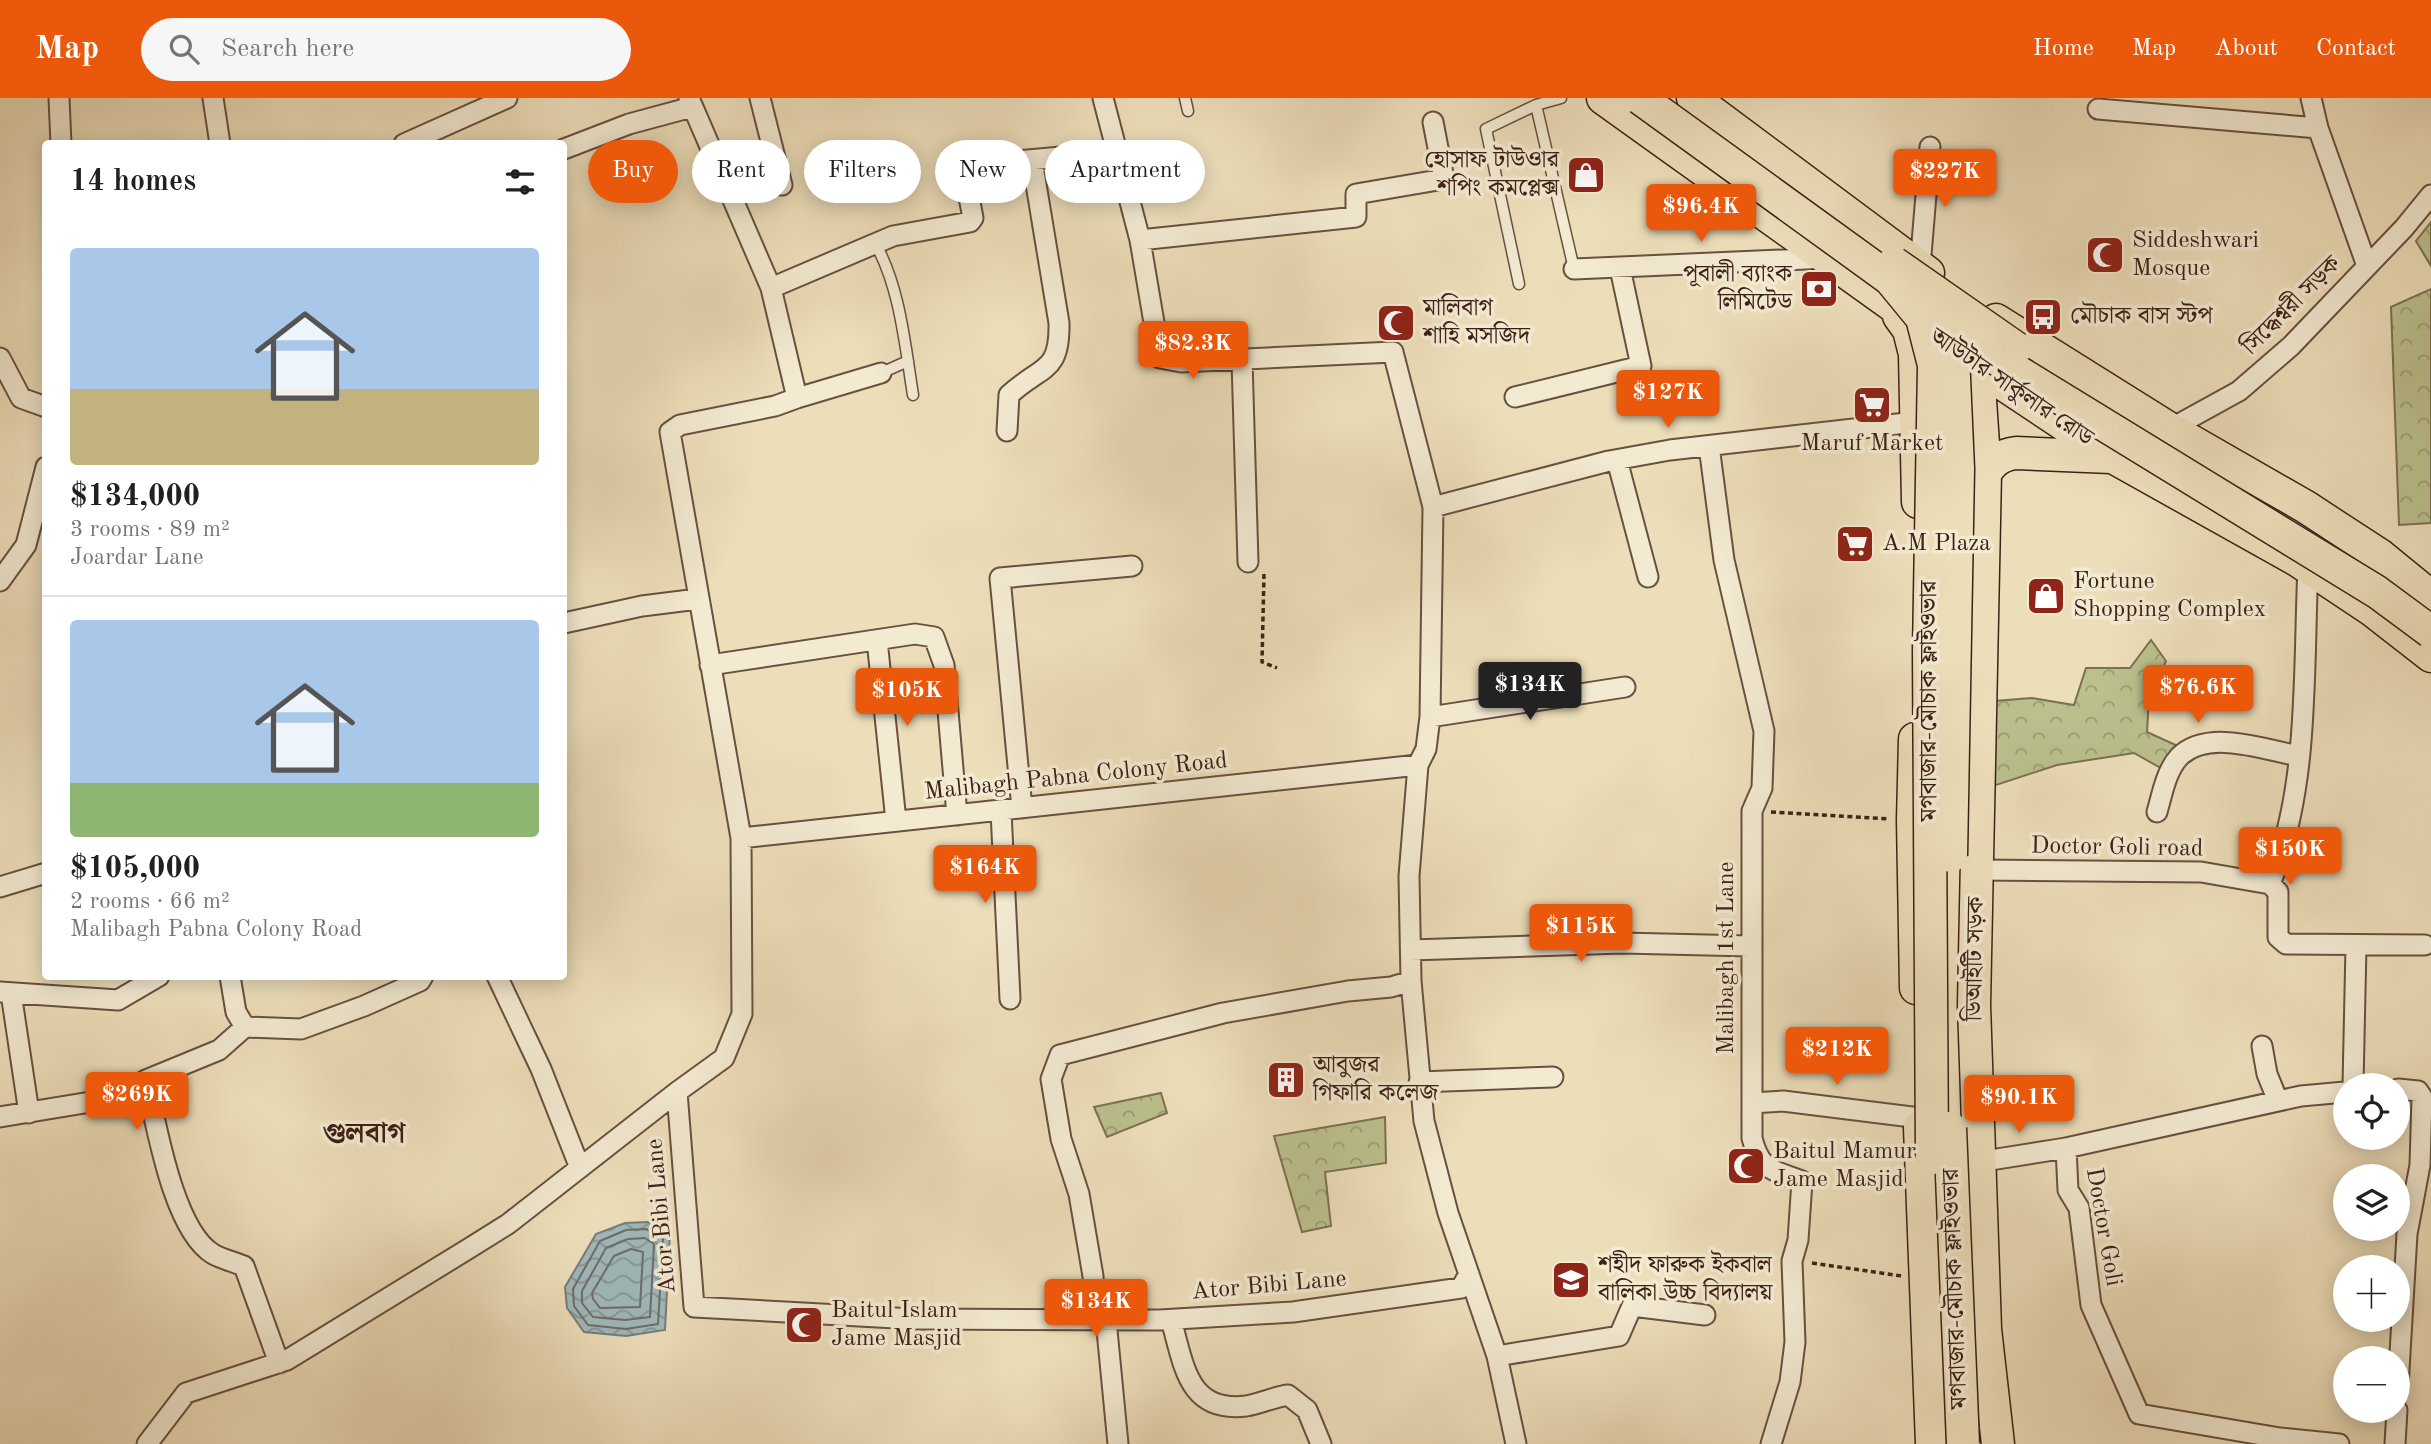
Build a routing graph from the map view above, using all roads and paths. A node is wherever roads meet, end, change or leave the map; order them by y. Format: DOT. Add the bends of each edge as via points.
graph roads {
  1 [pos="59,98"];
  2 [pos="213,98"];
  3 [pos="507,98"];
  4 [pos="760,98"];
  5 [pos="1103,98"];
  6 [pos="1185,98"];
  7 [pos="1561,98"];
  8 [pos="1604,98"];
  9 [pos="1631,98"];
  10 [pos="1640,98"];
  11 [pos="1668,98"];
  12 [pos="1693,98"];
  13 [pos="2311,98"];
  14 [pos="690,102"];
  15 [pos="1536,105"];
  16 [pos="1721,107"];
  17 [pos="2098,109"];
  18 [pos="1188,111"];
  19 [pos="1433,122"];
  20 [pos="2318,128"];
  21 [pos="61,140"];
  22 [pos="218,140"];
  23 [pos="413,140"];
  24 [pos="771,140"];
  25 [pos="1112,140"];
  26 [pos="1930,147"];
  27 [pos="567,148"];
  28 [pos="1045,159"];
  29 [pos="1032,160"];
  30 [pos="2431,195"];
  31 [pos="1129,203"];
  32 [pos="1140,240"];
  33 [pos="874,242"];
  34 [pos="1829,258"];
  35 [pos="2367,266"];
  36 [pos="1620,268"];
  37 [pos="1574,269"];
  38 [pos="1933,280"];
  39 [pos="1519,284"];
  40 [pos="771,288"];
  41 [pos="1897,308"];
  42 [pos="1952,332"];
  43 [pos="2032,343"];
  44 [pos="0,358"];
  45 [pos="1242,360"];
  46 [pos="908,361"];
  47 [pos="1978,368"];
  48 [pos="881,373"];
  49 [pos="2003,386"];
  50 [pos="914,395"];
  51 [pos="1515,397"];
  52 [pos="797,398"];
  53 [pos="42,406"];
  54 [pos="1915,422"];
  55 [pos="2170,429"];
  56 [pos="1007,431"];
  57 [pos="1709,446"];
  58 [pos="2113,457"];
  59 [pos="1617,460"];
  60 [pos="1985,473"];
  61 [pos="42,483"];
  62 [pos="1433,507"];
  63 [pos="1918,507"];
  64 [pos="1248,562"];
  65 [pos="1132,566"];
  66 [pos="2308,567"];
  67 [pos="1648,577"];
  68 [pos="0,581"];
  69 [pos="2431,597"];
  70 [pos="698,599"];
  71 [pos="2431,609"];
  72 [pos="567,622"];
  73 [pos="2431,632"];
  74 [pos="877,640"];
  75 [pos="2431,656"];
  76 [pos="710,665"];
  77 [pos="1277,668"];
  78 [pos="1625,687"];
  79 [pos="1430,716"];
  80 [pos="2299,756"];
  81 [pos="1418,765"];
  82 [pos="1022,808"];
  83 [pos="1001,811"];
  84 [pos="1752,811"];
  85 [pos="2157,812"];
  86 [pos="957,815"];
  87 [pos="1913,820"];
  88 [pos="896,821"];
  89 [pos="740,838"];
  90 [pos="1978,870"];
  91 [pos="42,874"];
  92 [pos="2270,884"];
  93 [pos="0,887"];
  94 [pos="2426,945"];
  95 [pos="1750,946"];
  96 [pos="2356,946"];
  97 [pos="1411,950"];
  98 [pos="152,980"];
  99 [pos="231,980"];
  100 [pos="421,980"];
  101 [pos="500,980"];
  102 [pos="1411,981"];
  103 [pos="5,992"];
  104 [pos="1010,999"];
  105 [pos="245,1027"];
  106 [pos="2262,1046"];
  107 [pos="2353,1073"];
  108 [pos="1553,1077"];
  109 [pos="146,1080"];
  110 [pos="1419,1082"];
  111 [pos="2410,1090"];
  112 [pos="677,1092"];
  113 [pos="2333,1094"];
  114 [pos="2278,1101"];
  115 [pos="1752,1103"];
  116 [pos="29,1113"];
  117 [pos="0,1117"];
  118 [pos="1920,1118"];
  119 [pos="2066,1148"];
  120 [pos="1978,1162"];
  121 [pos="2426,1165"];
  122 [pos="580,1168"];
  123 [pos="1792,1261"];
  124 [pos="1468,1274"];
  125 [pos="1925,1279"];
  126 [pos="1706,1315"];
  127 [pos="1100,1319"];
  128 [pos="1171,1320"];
  129 [pos="2400,1346"];
  130 [pos="1497,1356"];
  131 [pos="279,1363"];
  132 [pos="2396,1423"];
  133 [pos="2279,1441"];
  134 [pos="147,1444"];
  135 [pos="1118,1444"];
  136 [pos="1321,1444"];
  137 [pos="1516,1444"];
  138 [pos="1771,1444"];
  139 [pos="1932,1444"];
  140 [pos="1942,1444"];
  141 [pos="1963,1444"];
  142 [pos="1998,1444"];
  143 [pos="2339,1444"];
  144 [pos="2395,1444"];
  1 -- 21 [label="street"];
  2 -- 22 [label="street"];
  3 -- 23 [label="street"];
  4 -- 24 [label="street"];
  5 -- 25 [label="street"];
  6 -- 18 [label="lane"];
  7 -- 15 [label="lane"];
  8 -- 34 [label="main road, আউটার সার্কুলার রোড"];
  9 -- 42 [label="main road, আউটার সার্কুলার রোড, bridge"];
  10 -- 140 [label="main road, মগবাজার-মৌচাক ফ্লাইওভার, bridge" via="1890,279 1916,308 1928,334 1934,365 1929,651 1932,1158"];
  11 -- 38 [label="main road, মগবাজার-মৌচাক ফ্লাইওভার, bridge"];
  12 -- 16 [label="main road, আউটার সার্কুলার রোড"];
  13 -- 20 [label="street"];
  14 -- 27 [label="street"];
  14 -- 40 [label="street"];
  15 -- 37 [label="lane"];
  15 -- 39 [label="lane" via="1486,128"];
  16 -- 38 [label="main road, আউটার সার্কুলার রোড"];
  17 -- 20 [label="street"];
  19 -- 32 [label="street" via="1444,179 1356,194 1356,217"];
  20 -- 35 [label="street"];
  26 -- 38 [label="street"];
  28 -- 29 [label="street"];
  29 -- 33 [label="street" via="963,166 973,218 966,225"];
  29 -- 56 [label="street" via="1060,349 1049,367 1009,395"];
  30 -- 35 [label="street, সিদ্ধেশ্বরী সড়ক"];
  31 -- 32 [label="street"];
  32 -- 45 [label="street" via="1160,358"];
  33 -- 40 [label="street"];
  33 -- 46 [label="lane" via="886,262"];
  34 -- 36 [label="street"];
  34 -- 41 [label="main road, আউটার সার্কুলার রোড"];
  35 -- 55 [label="street, সিদ্ধেশ্বরী সড়ক" via="2291,346 2239,391"];
  36 -- 37 [label="street"];
  36 -- 51 [label="street" via="1641,366"];
  38 -- 41 [label="main road"];
  38 -- 42 [label="main road, মগবাজার-মৌচাক ফ্লাইওভার, bridge"];
  38 -- 43 [label="main road, আউটার সার্কুলার রোড"];
  38 -- 47 [label="main road, ডিআইটি সড়ক" via="1972,334"];
  38 -- 71 [label="main road, আউটার সার্কুলার রোড, bridge" via="2100,402 2381,569"];
  40 -- 52 [label="street"];
  41 -- 47 [label="main road, আউটার সার্কুলার রোড"];
  41 -- 54 [label="main road" via="1912,340 1917,375"];
  42 -- 73 [label="main road, আউটার সার্কুলার রোড, bridge" via="2377,592"];
  42 -- 141 [label="main road, মগবাজার-মৌচাক ফ্লাইওভার, bridge" via="1958,470 1950,1163"];
  43 -- 47 [label="main road" via="2009,346"];
  43 -- 49 [label="main road"];
  43 -- 55 [label="main road, আউটার সার্কুলার রোড"];
  44 -- 53 [label="street" via="20,398"];
  45 -- 62 [label="street" via="1393,352"];
  45 -- 64 [label="street"];
  46 -- 48 [label="lane"];
  46 -- 50 [label="lane"];
  47 -- 49 [label="main road, আউটার সার্কুলার রোড"];
  47 -- 60 [label="main road, ডিআইটি সড়ক"];
  47 -- 63 [label="main road" via="1938,406 1931,425 1926,495"];
  48 -- 52 [label="street"];
  49 -- 58 [label="main road, আউটার সার্কুলার রোড"];
  52 -- 70 [label="street" via="680,425 670,432"];
  54 -- 57 [label="street"];
  54 -- 63 [label="main road"];
  55 -- 69 [label="main road, আউটার সার্কুলার রোড" via="2306,507 2381,556"];
  57 -- 59 [label="street"];
  57 -- 84 [label="street, Malibagh 1st Lane" via="1724,560 1764,731 1762,788"];
  58 -- 60 [label="main road" via="2016,453 2004,455"];
  58 -- 66 [label="main road, আউটার সার্কুলার রোড"];
  59 -- 62 [label="street"];
  59 -- 67 [label="street"];
  60 -- 90 [label="main road, ডিআইটি সড়ক"];
  61 -- 68 [label="street" via="26,545"];
  62 -- 79 [label="street"];
  63 -- 87 [label="main road"];
  64 -- 77 [label="path" via="1266,575 1262,662"];
  65 -- 82 [label="street" via="1000,578"];
  66 -- 75 [label="main road, আউটার সার্কুলার রোড"];
  66 -- 80 [label="street"];
  70 -- 72 [label="street"];
  70 -- 76 [label="street"];
  74 -- 76 [label="street"];
  74 -- 86 [label="street" via="929,634 938,641"];
  74 -- 88 [label="street"];
  76 -- 89 [label="street"];
  78 -- 79 [label="street"];
  79 -- 81 [label="street" via="1426,749"];
  80 -- 85 [label="street" via="2227,743 2198,745 2179,757"];
  80 -- 92 [label="street" via="2280,858"];
  81 -- 82 [label="street, Malibagh Pabna Colony Road"];
  81 -- 97 [label="street" via="1409,876"];
  82 -- 83 [label="street, Malibagh Pabna Colony Road"];
  83 -- 86 [label="street, Malibagh Pabna Colony Road"];
  83 -- 104 [label="street"];
  84 -- 87 [label="path"];
  84 -- 95 [label="street, Malibagh 1st Lane"];
  86 -- 88 [label="street, Malibagh Pabna Colony Road"];
  87 -- 118 [label="main road"];
  88 -- 89 [label="street, Malibagh Pabna Colony Road"];
  89 -- 112 [label="street" via="742,1014 724,1058"];
  90 -- 92 [label="street, Doctor Goli road" via="2201,872"];
  90 -- 120 [label="main road, ডিআইটি সড়ক" via="1974,1005"];
  91 -- 93 [label="street"];
  92 -- 96 [label="street" via="2278,892 2278,937 2286,944"];
  94 -- 96 [label="street"];
  95 -- 97 [label="street" via="1622,943"];
  95 -- 115 [label="street, Malibagh 1st Lane"];
  96 -- 107 [label="street"];
  97 -- 102 [label="street"];
  98 -- 103 [label="street" via="118,1000"];
  99 -- 105 [label="street" via="236,1012"];
  100 -- 105 [label="street" via="301,1029"];
  101 -- 122 [label="street"];
  102 -- 110 [label="street"];
  102 -- 127 [label="street" via="1223,1013 1060,1055 1051,1079 1061,1139 1079,1194"];
  103 -- 116 [label="street"];
  105 -- 109 [label="street" via="219,1050"];
  106 -- 114 [label="street"];
  108 -- 110 [label="street"];
  109 -- 116 [label="street" via="115,1098"];
  109 -- 131 [label="street" via="167,1174 190,1226 212,1253 244,1266"];
  110 -- 124 [label="street" via="1424,1121"];
  111 -- 121 [label="street" via="2422,1097"];
  112 -- 122 [label="street"];
  112 -- 127 [label="street, Ator Bibi Lane" via="694,1307 915,1319"];
  113 -- 114 [label="street, Doctor Goli"];
  114 -- 119 [label="street, Doctor Goli"];
  115 -- 118 [label="street" via="1783,1101"];
  115 -- 123 [label="street, Malibagh 1st Lane" via="1757,1157 1763,1166 1802,1181"];
  116 -- 117 [label="street"];
  118 -- 125 [label="main road"];
  119 -- 120 [label="street, Doctor Goli"];
  119 -- 133 [label="street, Doctor Goli" via="2068,1190 2079,1208 2091,1305 2139,1414"];
  120 -- 142 [label="main road, ডিআইটি সড়ক" via="1985,1329"];
  121 -- 129 [label="street" via="2407,1234"];
  122 -- 131 [label="street" via="508,1224"];
  123 -- 125 [label="path"];
  123 -- 138 [label="street, Malibagh 1st Lane" via="1795,1342 1790,1382"];
  124 -- 128 [label="street, Ator Bibi Lane" via="1461,1288 1293,1312"];
  124 -- 130 [label="street"];
  125 -- 139 [label="main road"];
  126 -- 130 [label="street" via="1632,1306 1619,1336"];
  127 -- 128 [label="street, Ator Bibi Lane"];
  127 -- 135 [label="street"];
  128 -- 136 [label="street" via="1189,1383 1202,1397 1215,1406 1248,1406 1288,1395 1307,1409"];
  130 -- 137 [label="street"];
  131 -- 134 [label="street" via="186,1393"];
  132 -- 144 [label="street"];
  133 -- 143 [label="street, Doctor Goli"];
}
